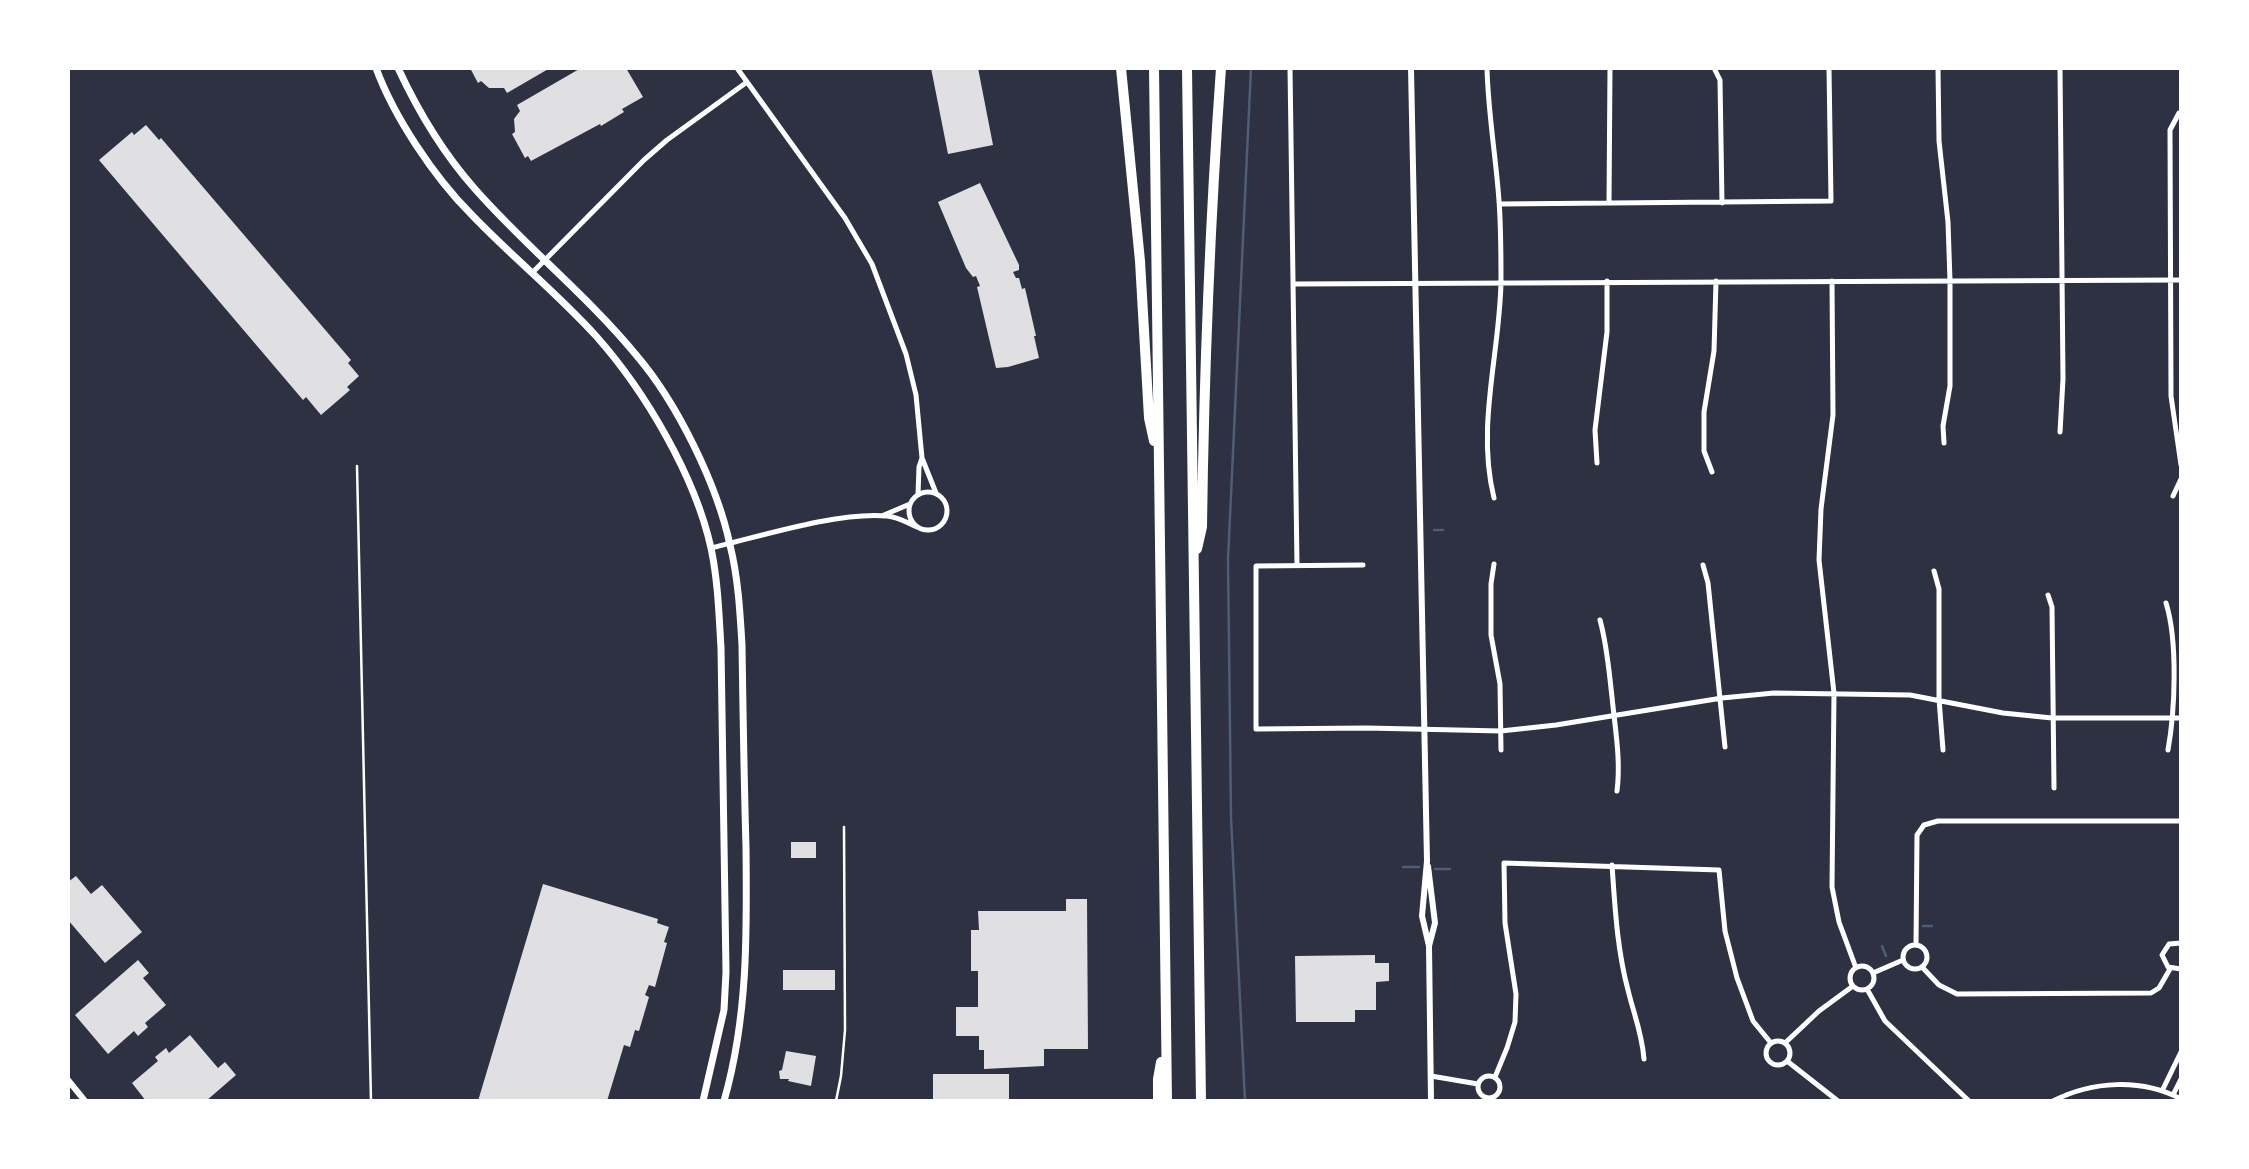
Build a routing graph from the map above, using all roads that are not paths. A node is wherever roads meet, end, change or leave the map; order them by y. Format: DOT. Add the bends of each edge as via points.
graph roads {
  1 [pos="376,68"];
  2 [pos="398,68"];
  3 [pos="737,68"];
  4 [pos="1121,68"];
  5 [pos="1154,68"];
  6 [pos="1187,68"];
  7 [pos="1221,68"];
  8 [pos="1290,68"];
  9 [pos="1412,68"];
  10 [pos="1487,68"];
  11 [pos="1610,68"];
  12 [pos="1714,68"];
  13 [pos="1829,68"];
  14 [pos="1938,68"];
  15 [pos="2060,68"];
  16 [pos="747,82"];
  17 [pos="2179,113"];
  18 [pos="1609,203"];
  19 [pos="1722,203"];
  20 [pos="1500,204"];
  21 [pos="546,260"];
  22 [pos="532,273"];
  23 [pos="1607,281"];
  24 [pos="1832,281"];
  25 [pos="2062,281"];
  26 [pos="2171,281"];
  27 [pos="2181,281"];
  28 [pos="1415,282"];
  29 [pos="1716,282"];
  30 [pos="1950,282"];
  31 [pos="1500,283"];
  32 [pos="1294,284"];
  33 [pos="2060,432"];
  34 [pos="1944,443"];
  35 [pos="922,458"];
  36 [pos="1159,463"];
  37 [pos="1597,463"];
  38 [pos="2181,465"];
  39 [pos="357,466"];
  40 [pos="1712,472"];
  41 [pos="2181,479"];
  42 [pos="936,493"];
  43 [pos="918,494"];
  44 [pos="2173,496"];
  45 [pos="1494,498"];
  46 [pos="910,504"];
  47 [pos="884,516"];
  48 [pos="917,527"];
  49 [pos="730,544"];
  50 [pos="710,548"];
  51 [pos="1494,564"];
  52 [pos="1297,565"];
  53 [pos="1363,565"];
  54 [pos="1703,565"];
  55 [pos="1192,570"];
  56 [pos="1934,571"];
  57 [pos="2048,594"];
  58 [pos="2166,603"];
  59 [pos="1600,620"];
  60 [pos="1834,693"];
  61 [pos="1722,698"];
  62 [pos="1939,699"];
  63 [pos="1614,715"];
  64 [pos="2052,718"];
  65 [pos="2177,718"];
  66 [pos="1423,730"];
  67 [pos="1501,731"];
  68 [pos="1725,747"];
  69 [pos="1501,750"];
  70 [pos="2168,750"];
  71 [pos="1943,751"];
  72 [pos="2054,788"];
  73 [pos="1618,791"];
  74 [pos="2181,821"];
  75 [pos="844,827"];
  76 [pos="1427,861"];
  77 [pos="1612,866"];
  78 [pos="2181,943"];
  79 [pos="1916,945"];
  80 [pos="1429,946"];
  81 [pos="1903,960"];
  82 [pos="1922,967"];
  83 [pos="1856,968"];
  84 [pos="2171,969"];
  85 [pos="2181,969"];
  86 [pos="1873,972"];
  87 [pos="1853,986"];
  88 [pos="1867,989"];
  89 [pos="1166,1041"];
  90 [pos="1771,1043"];
  91 [pos="1784,1043"];
  92 [pos="2181,1052"];
  93 [pos="1644,1059"];
  94 [pos="1787,1061"];
  95 [pos="1431,1076"];
  96 [pos="1494,1077"];
  97 [pos="2181,1079"];
  98 [pos="68,1080"];
  99 [pos="1478,1084"];
  100 [pos="2162,1091"];
  101 [pos="2173,1095"];
  102 [pos="1483,1099"];
  103 [pos="2181,1099"];
  104 [pos="85,1101"];
  105 [pos="371,1101"];
  106 [pos="703,1101"];
  107 [pos="724,1101"];
  108 [pos="836,1101"];
  109 [pos="1158,1101"];
  110 [pos="1167,1101"];
  111 [pos="1201,1101"];
  112 [pos="1432,1101"];
  113 [pos="1838,1101"];
  114 [pos="1969,1101"];
  115 [pos="2053,1101"];
  1 -- 22 [label="main road" via="402,123 442,180"];
  2 -- 21 [label="main road" via="454,163"];
  3 -- 16 [label="street"];
  4 -- 36 [label="highway" via="1140,261 1149,418"];
  5 -- 36 [label="highway"];
  6 -- 55 [label="highway"];
  7 -- 55 [label="highway" via="1203,374 1202,527"];
  8 -- 32 [label="street"];
  9 -- 28 [label="street"];
  10 -- 20 [label="street"];
  11 -- 18 [label="street"];
  12 -- 19 [label="street" via="1720,80"];
  13 -- 19 [label="street" via="1831,201"];
  14 -- 30 [label="street"];
  15 -- 25 [label="street"];
  16 -- 21 [label="street" via="644,160"];
  16 -- 35 [label="street" via="872,264 906,354 916,395"];
  17 -- 26 [label="street" via="2171,130"];
  18 -- 19 [label="street"];
  18 -- 20 [label="street"];
  20 -- 31 [label="street"];
  21 -- 22 [label="street"];
  21 -- 49 [label="main road" via="620,336 662,388 706,475"];
  22 -- 50 [label="main road" via="626,373 674,449"];
  23 -- 29 [label="street"];
  23 -- 31 [label="street"];
  23 -- 37 [label="street" via="1607,332 1595,430"];
  24 -- 29 [label="street"];
  24 -- 30 [label="street"];
  24 -- 60 [label="street" via="1833,415 1819,560"];
  25 -- 26 [label="street"];
  25 -- 30 [label="street"];
  25 -- 33 [label="street"];
  26 -- 27 [label="street"];
  26 -- 38 [label="street" via="2171,396"];
  28 -- 31 [label="street"];
  28 -- 32 [label="street"];
  28 -- 66 [label="street"];
  29 -- 40 [label="street" via="1714,351 1704,412 1704,451"];
  30 -- 34 [label="street" via="1950,386"];
  31 -- 45 [label="street" via="1499,331 1488,408 1488,475"];
  32 -- 52 [label="street"];
  35 -- 42 [label="street"];
  35 -- 43 [label="street"];
  36 -- 89 [label="highway"];
  39 -- 105 [label="lane"];
  41 -- 44 [label="street"];
  42 -- 43 [label="street"];
  42 -- 48 [label="street" via="945,502 946,520 930,531"];
  43 -- 46 [label="street"];
  46 -- 47 [label="street"];
  46 -- 48 [label="street" via="909,517"];
  47 -- 48 [label="street"];
  47 -- 49 [label="street" via="830,521"];
  49 -- 50 [label="street"];
  49 -- 107 [label="main road" via="742,645 747,933 742,1019"];
  50 -- 106 [label="main road" via="721,648 726,972 724,1010"];
  51 -- 67 [label="street" via="1491,635 1500,684"];
  52 -- 53 [label="street"];
  52 -- 66 [label="street" via="1256,566 1256,729"];
  54 -- 61 [label="street"];
  55 -- 111 [label="highway"];
  56 -- 62 [label="street" via="1939,589"];
  57 -- 64 [label="street" via="2052,607"];
  58 -- 65 [label="street" via="2172,621"];
  59 -- 63 [label="street"];
  60 -- 61 [label="street"];
  60 -- 62 [label="street"];
  60 -- 83 [label="street" via="1832,887"];
  61 -- 63 [label="street"];
  61 -- 68 [label="street"];
  62 -- 64 [label="street"];
  62 -- 71 [label="street"];
  63 -- 67 [label="street"];
  63 -- 73 [label="street"];
  64 -- 65 [label="street"];
  64 -- 72 [label="street"];
  65 -- 70 [label="street"];
  66 -- 67 [label="street"];
  66 -- 76 [label="street"];
  67 -- 69 [label="street"];
  74 -- 79 [label="street" via="1938,821 1924,825 1917,835"];
  75 -- 108 [label="lane" via="845,1030"];
  76 -- 80 [label="street" via="1422,916"];
  76 -- 80 [label="street" via="1435,923"];
  77 -- 90 [label="street" via="1719,870 1725,931 1737,978 1753,1021"];
  77 -- 93 [label="street" via="1618,943"];
  77 -- 96 [label="street" via="1504,863 1515,1022"];
  78 -- 84 [label="street" via="2169,944 2164,951 2163,960"];
  79 -- 81 [label="street" via="1906,949"];
  79 -- 82 [label="street" via="1926,952"];
  80 -- 95 [label="street"];
  81 -- 82 [label="street" via="1911,968"];
  81 -- 86 [label="street"];
  82 -- 84 [label="street" via="1939,985 1970,994 2151,993"];
  83 -- 86 [label="street"];
  83 -- 87 [label="street" via="1850,976"];
  84 -- 85 [label="street"];
  86 -- 88 [label="street" via="1873,984"];
  87 -- 88 [label="street"];
  87 -- 91 [label="street"];
  88 -- 114 [label="street" via="1885,1021"];
  89 -- 109 [label="highway"];
  89 -- 110 [label="highway"];
  90 -- 91 [label="street"];
  90 -- 94 [label="street" via="1766,1050 1769,1061 1776,1065"];
  91 -- 94 [label="street" via="1789,1050"];
  92 -- 100 [label="street"];
  94 -- 113 [label="street"];
  95 -- 99 [label="street"];
  95 -- 112 [label="street"];
  96 -- 99 [label="street" via="1485,1076"];
  96 -- 102 [label="street" via="1499,1092"];
  97 -- 101 [label="street"];
  98 -- 104 [label="street"];
  99 -- 102 [label="street"];
  100 -- 101 [label="street"];
  100 -- 115 [label="street" via="2100,1085"];
  101 -- 103 [label="street"];
}
